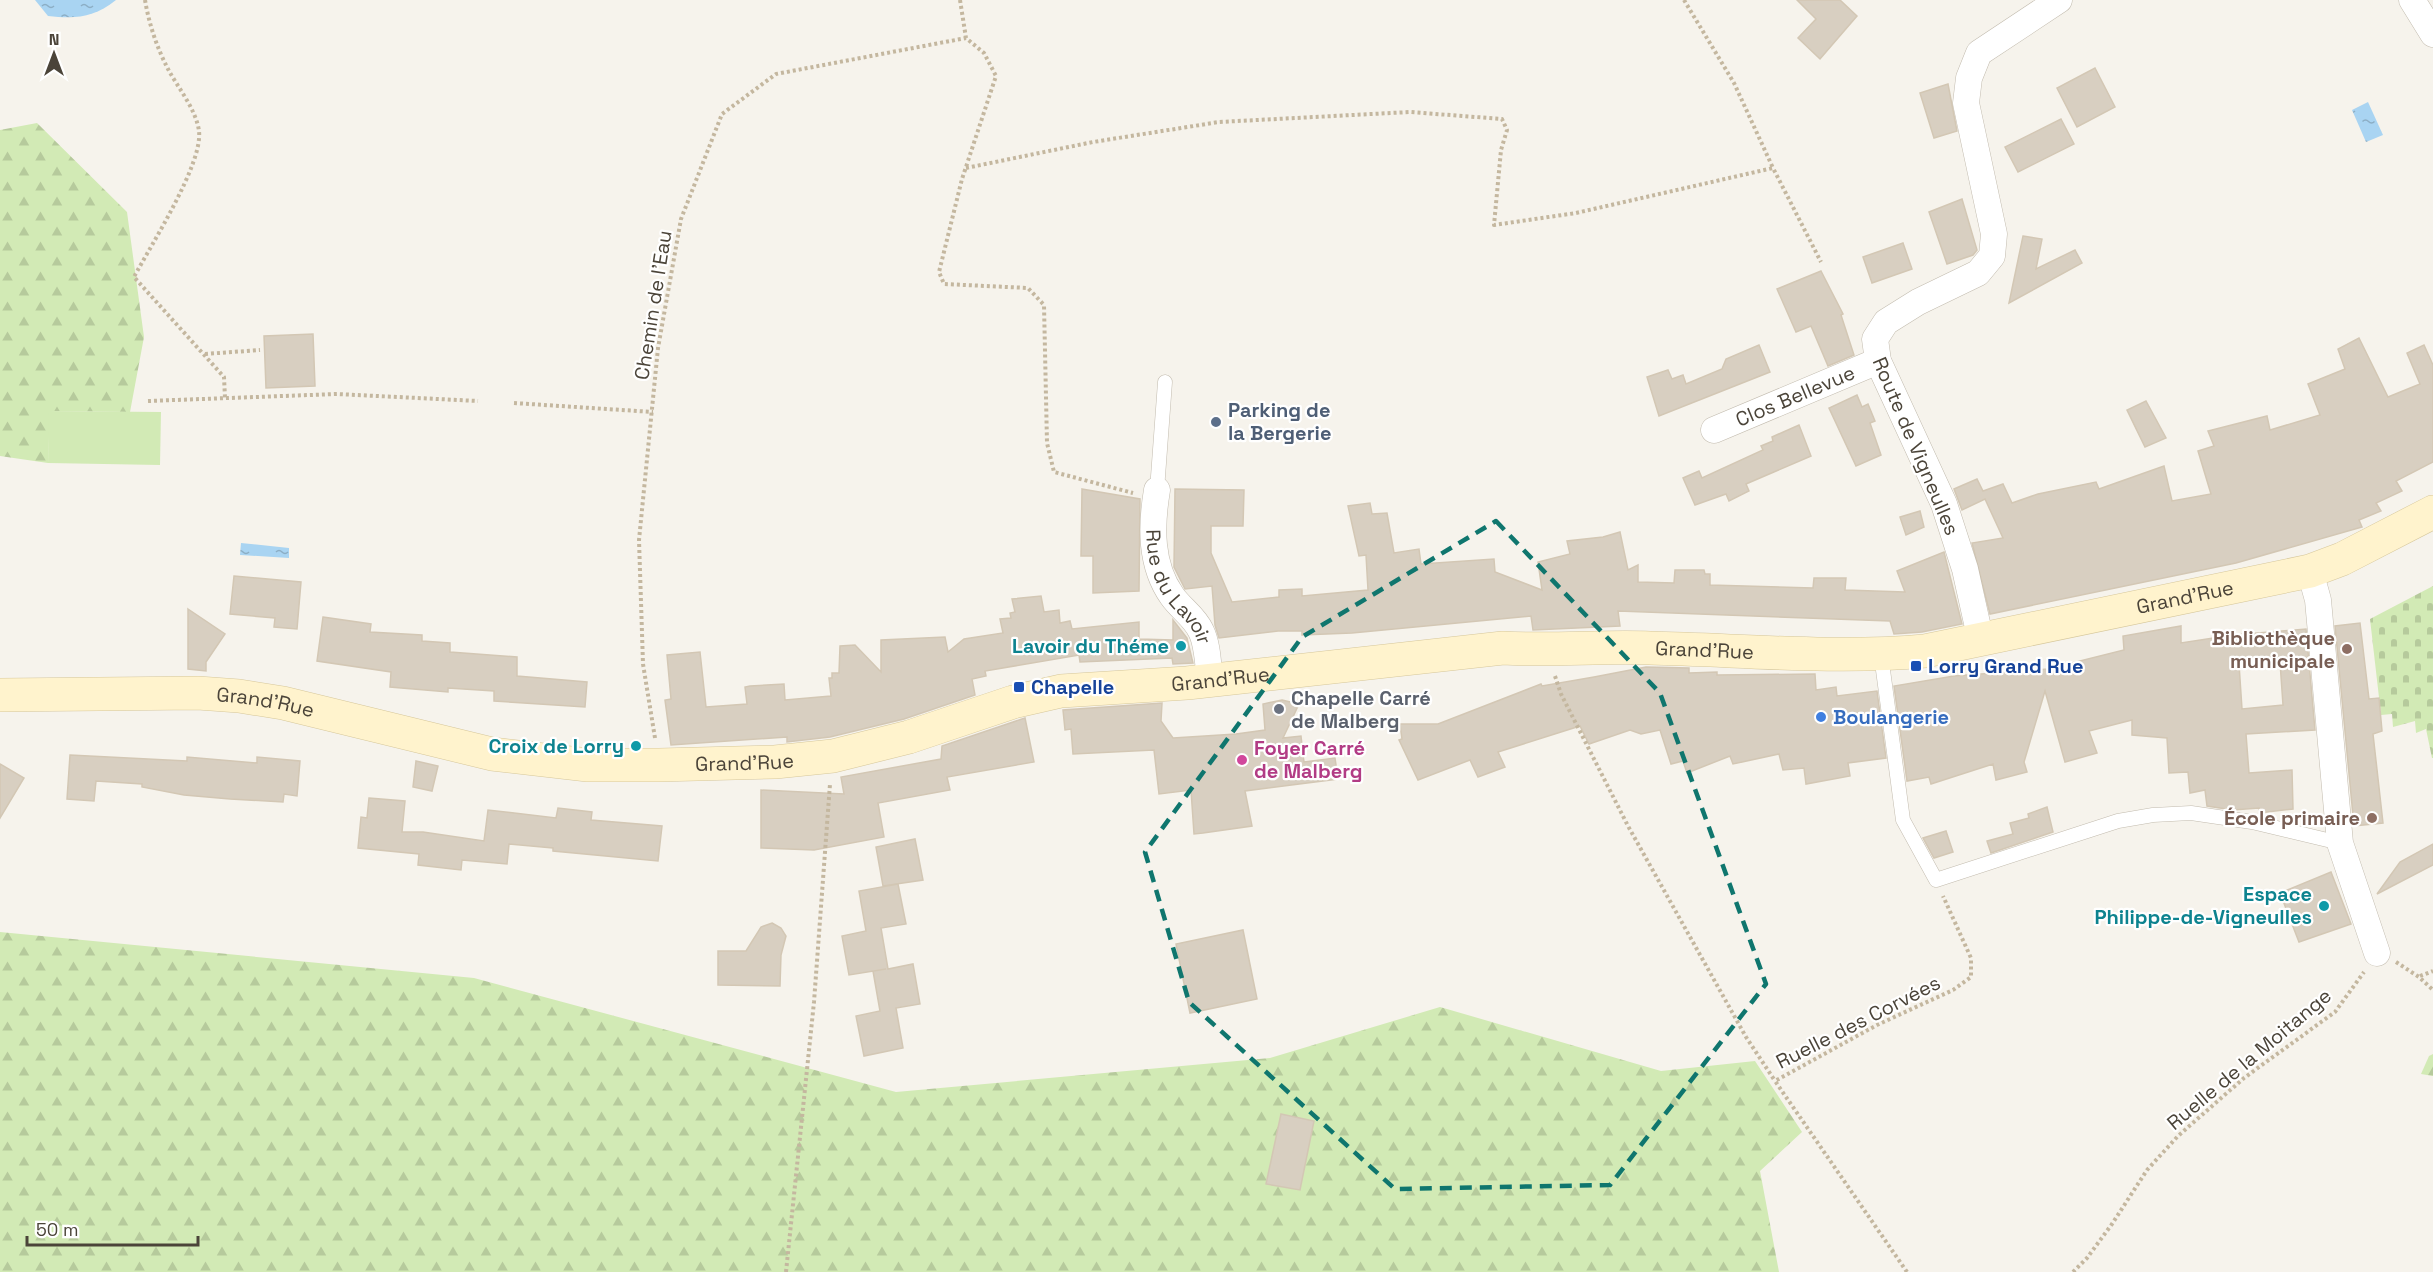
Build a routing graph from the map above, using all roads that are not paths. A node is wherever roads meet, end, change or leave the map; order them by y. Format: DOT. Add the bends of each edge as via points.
graph roads {
  1 [pos="2059,0"];
  2 [pos="2412,0"];
  3 [pos="2433,34"];
  4 [pos="1878,361"];
  5 [pos="1165,382"];
  6 [pos="1714,430"];
  7 [pos="1156,494"];
  8 [pos="2433,512"];
  9 [pos="2297,574"];
  10 [pos="1981,641"];
  11 [pos="1881,655"];
  12 [pos="1210,681"];
  13 [pos="0,695"];
  14 [pos="2340,843"];
  15 [pos="2378,953"];
  1 -- 4 [label="street, Route de Vigneulles" via="1979,53 1969,78 1966,104 1994,234 1992,256 1978,273 1886,322 1875,339"];
  2 -- 3 [label="street"];
  4 -- 6 [label="street, Clos Bellevue"];
  4 -- 10 [label="street, Route de Vigneulles" via="1944,504 1965,569"];
  5 -- 7 [label="lane"];
  7 -- 12 [label="street, Rue du Lavoir" via="1156,569 1172,598 1193,617 1202,633"];
  8 -- 9 [label="street, Grand'Rue" via="2342,559"];
  9 -- 10 [label="street, Grand'Rue"];
  9 -- 14 [label="street" via="2318,600"];
  10 -- 11 [label="street, Grand'Rue"];
  11 -- 12 [label="street, Grand'Rue" via="1642,647 1546,651 1503,648"];
  11 -- 14 [label="lane" via="1903,820 1936,880 2118,821 2154,815 2191,813 2252,822"];
  12 -- 13 [label="street, Grand'Rue" via="1060,690 909,738 833,756 659,765 588,765 492,754 239,696"];
  14 -- 15 [label="street"];
}
